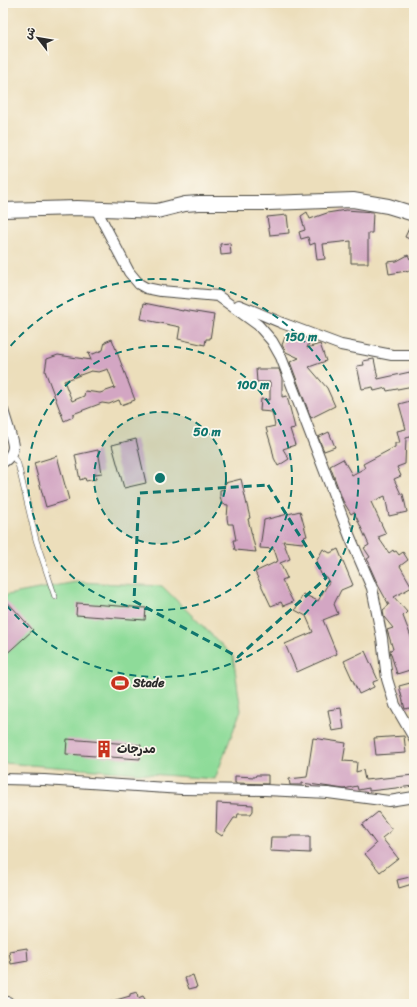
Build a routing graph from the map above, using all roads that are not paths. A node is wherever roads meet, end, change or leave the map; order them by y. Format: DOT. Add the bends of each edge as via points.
graph roads {
  1 [pos="96,209"];
  2 [pos="3,210"];
  3 [pos="414,214"];
  4 [pos="218,296"];
  5 [pos="414,355"];
  6 [pos="3,410"];
  7 [pos="11,454"];
  8 [pos="3,462"];
  9 [pos="55,597"];
  10 [pos="414,738"];
  11 [pos="3,779"];
  12 [pos="414,797"];
  1 -- 2 [label="street"];
  1 -- 3 [label="street" via="157,211 199,202 353,200"];
  1 -- 4 [label="street" via="129,272 139,284 161,291"];
  4 -- 5 [label="street" via="341,345 392,355"];
  4 -- 10 [label="street" via="258,325 272,341 281,357 347,530 372,588 387,679 395,704"];
  6 -- 7 [label="street" via="14,447"];
  7 -- 8 [label="street"];
  7 -- 9 [label="lane" via="18,464 36,540"];
  11 -- 12 [label="street" via="182,789 328,793 389,801"];
}
